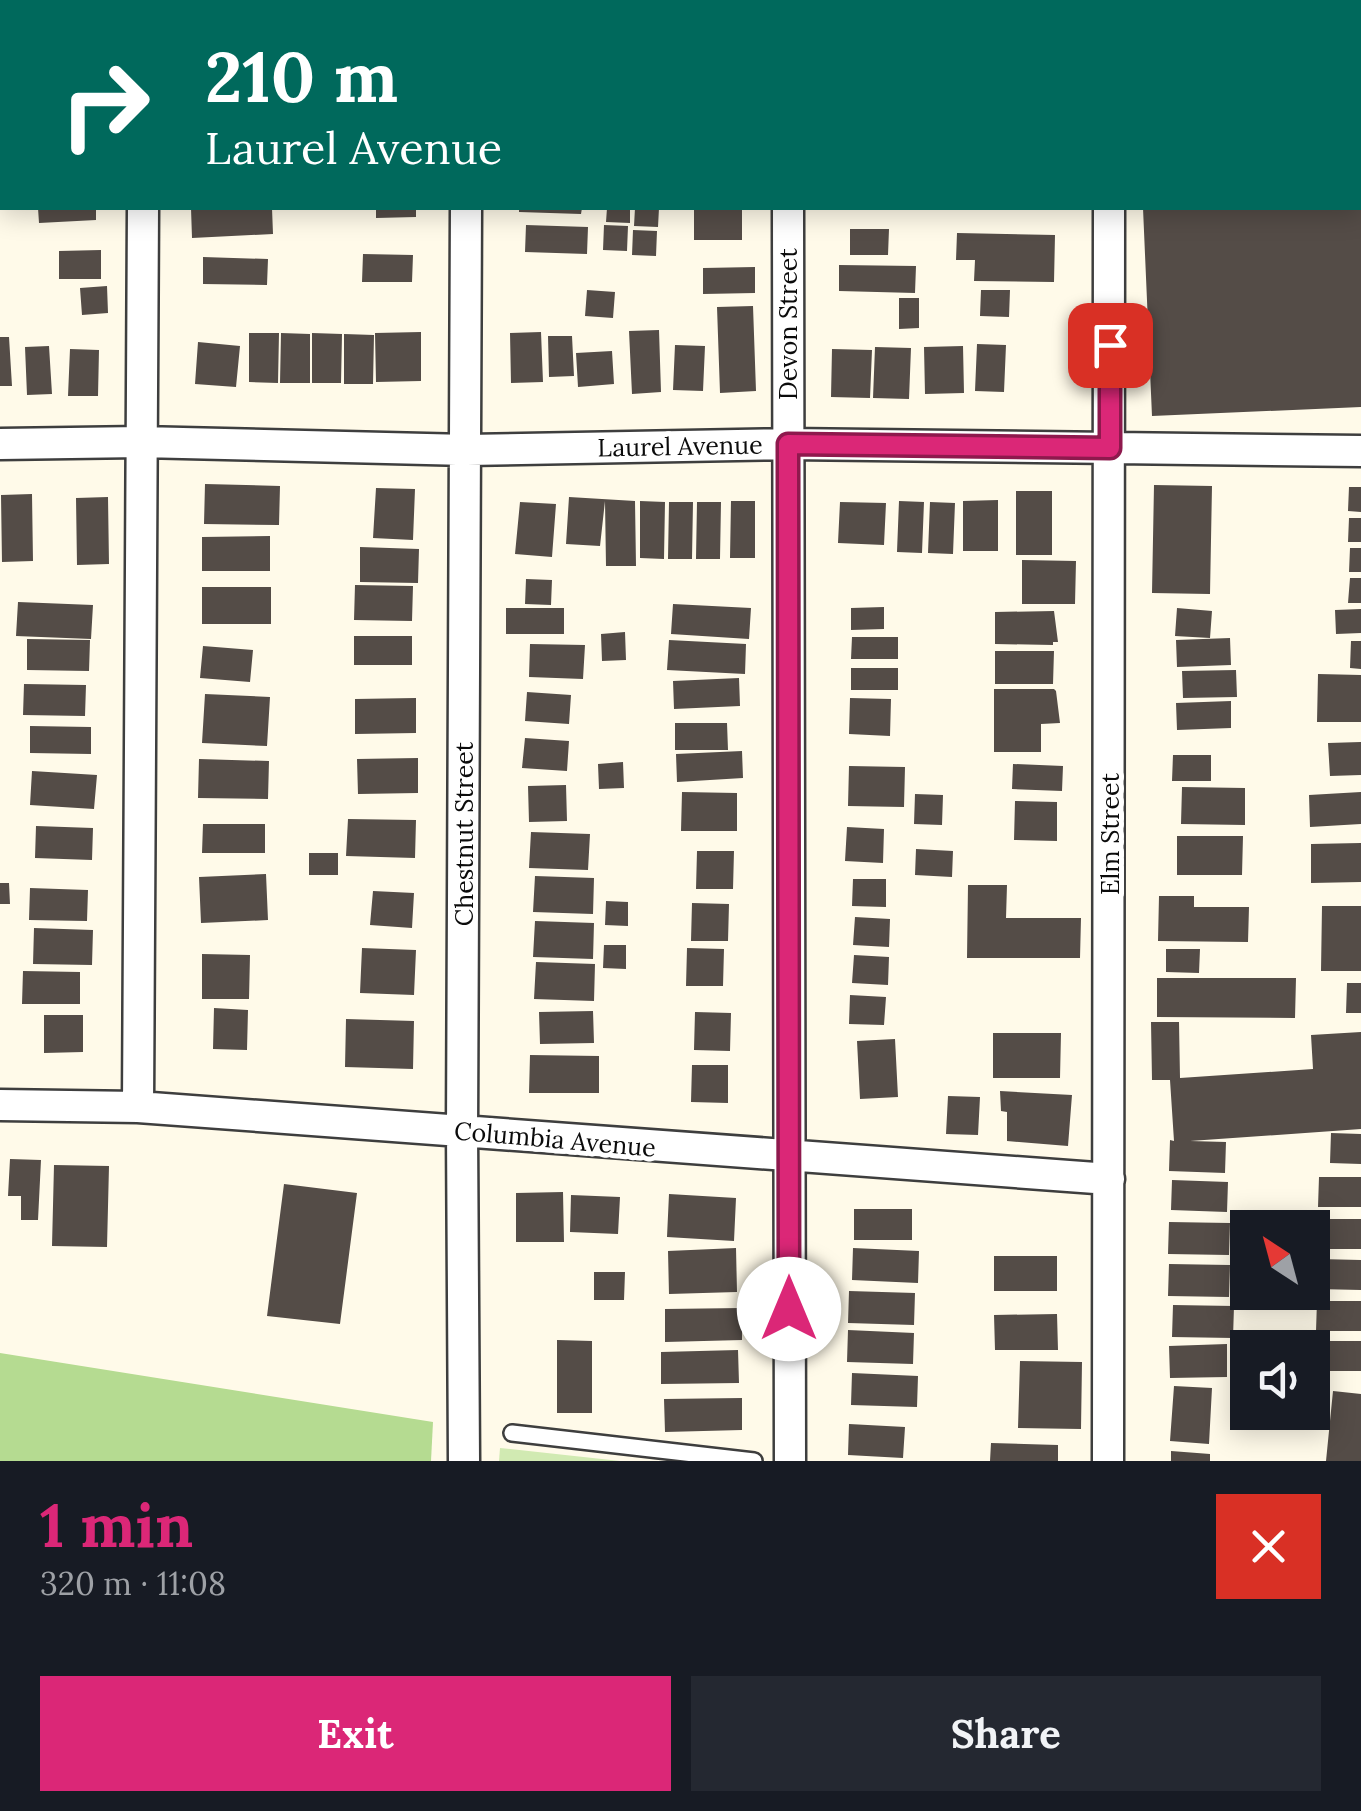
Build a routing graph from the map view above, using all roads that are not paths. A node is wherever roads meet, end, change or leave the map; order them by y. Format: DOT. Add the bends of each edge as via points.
graph roads {
  1 [pos="143,210"];
  2 [pos="466,210"];
  3 [pos="788,210"];
  4 [pos="1109,210"];
  5 [pos="141,442"];
  6 [pos="0,444"];
  7 [pos="788,444"];
  8 [pos="1110,448"];
  9 [pos="467,450"];
  10 [pos="1361,451"];
  11 [pos="0,1105"];
  12 [pos="138,1107"];
  13 [pos="462,1132"];
  14 [pos="788,1158"];
  15 [pos="1110,1179"];
  16 [pos="512,1433"];
  17 [pos="464,1461"];
  18 [pos="754,1461"];
  19 [pos="790,1461"];
  20 [pos="1108,1461"];
  1 -- 5 [label="street"];
  2 -- 9 [label="street, Chestnut Street"];
  3 -- 7 [label="street, Devon Street"];
  4 -- 8 [label="street, Elm Street"];
  5 -- 6 [label="street, Laurel Avenue"];
  5 -- 9 [label="street, Laurel Avenue"];
  5 -- 12 [label="street"];
  7 -- 8 [label="street, Laurel Avenue"];
  7 -- 9 [label="street, Laurel Avenue"];
  7 -- 14 [label="street, Devon Street"];
  8 -- 10 [label="street, Laurel Avenue"];
  8 -- 15 [label="street, Elm Street"];
  9 -- 13 [label="street, Chestnut Street"];
  11 -- 12 [label="street, Columbia Avenue"];
  12 -- 13 [label="street, Columbia Avenue"];
  13 -- 14 [label="street, Columbia Avenue"];
  13 -- 17 [label="street, Chestnut Street"];
  14 -- 15 [label="street, Columbia Avenue"];
  14 -- 19 [label="street, Devon Street"];
  15 -- 20 [label="street, Elm Street"];
  16 -- 18 [label="lane"];
}
